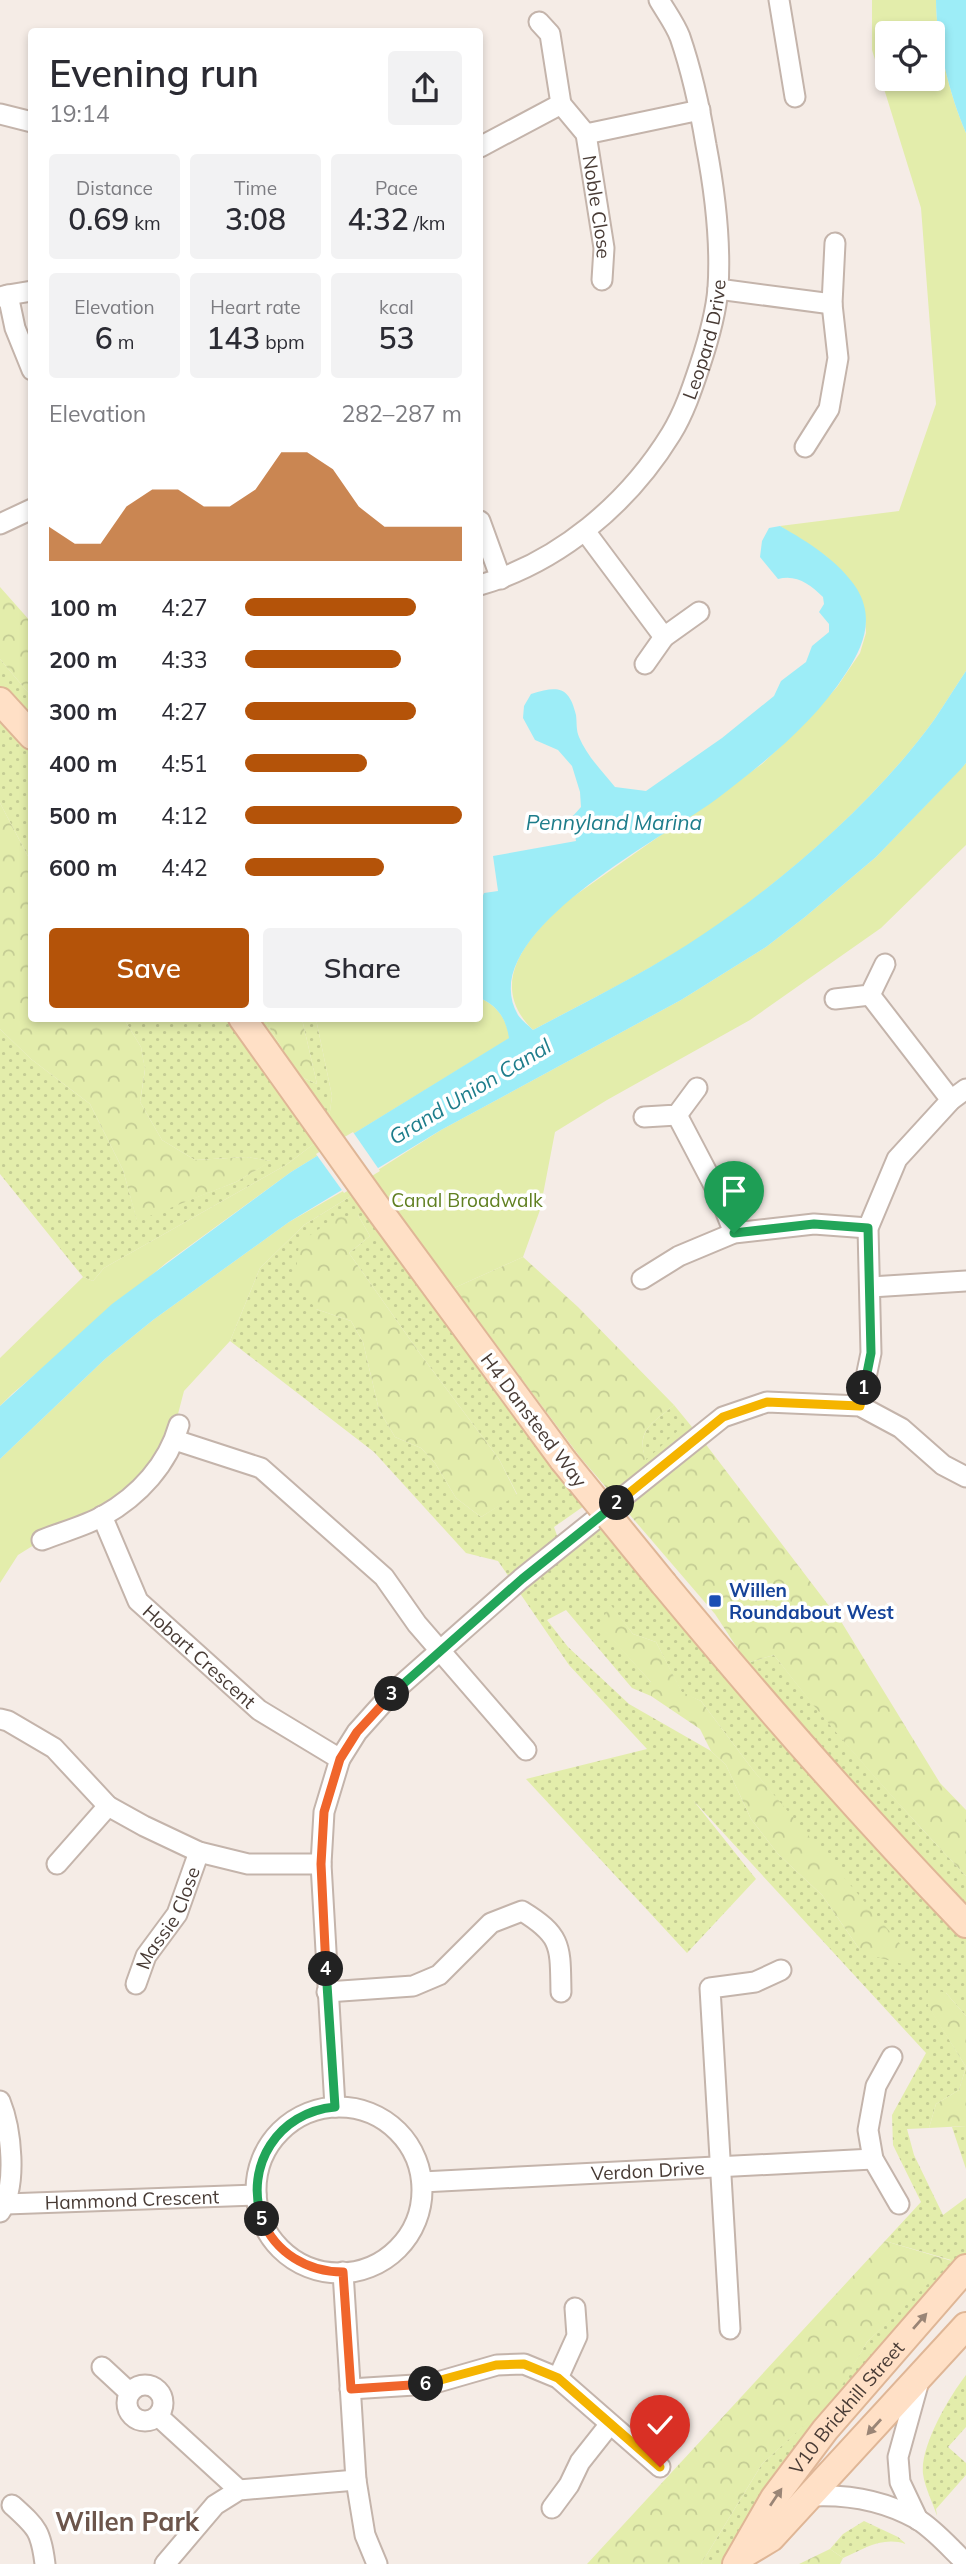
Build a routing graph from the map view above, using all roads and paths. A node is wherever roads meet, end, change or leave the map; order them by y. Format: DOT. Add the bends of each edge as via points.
graph roads {
  1 [pos="659,0"];
  2 [pos="779,0"];
  3 [pos="539,22"];
  4 [pos="795,97"];
  5 [pos="561,104"];
  6 [pos="700,110"];
  7 [pos="0,114"];
  8 [pos="28,121"];
  9 [pos="586,134"];
  10 [pos="483,146"];
  11 [pos="835,243"];
  12 [pos="602,280"];
  13 [pos="718,289"];
  14 [pos="28,292"];
  15 [pos="4,296"];
  16 [pos="832,304"];
  17 [pos="28,360"];
  18 [pos="805,447"];
  19 [pos="28,511"];
  20 [pos="0,523"];
  21 [pos="483,529"];
  22 [pos="585,531"];
  23 [pos="501,579"];
  24 [pos="483,584"];
  25 [pos="699,612"];
  26 [pos="664,637"];
  27 [pos="645,664"];
  28 [pos="0,701"];
  29 [pos="28,732"];
  30 [pos="885,964"];
  31 [pos="870,995"];
  32 [pos="835,999"];
  33 [pos="245,1022"];
  34 [pos="697,1088"];
  35 [pos="959,1094"];
  36 [pos="677,1115"];
  37 [pos="644,1117"];
  38 [pos="868,1228"];
  39 [pos="734,1233"];
  40 [pos="642,1279"];
  41 [pos="966,1281"];
  42 [pos="871,1287"];
  43 [pos="860,1406"];
  44 [pos="966,1477"];
  45 [pos="103,1516"];
  46 [pos="42,1539"];
  47 [pos="441,1651"];
  48 [pos="0,1719"];
  49 [pos="526,1750"];
  50 [pos="340,1759"];
  51 [pos="108,1806"];
  52 [pos="199,1852"];
  53 [pos="57,1864"];
  54 [pos="321,1864"];
  55 [pos="966,1924"];
  56 [pos="781,1970"];
  57 [pos="136,1984"];
  58 [pos="327,1992"];
  59 [pos="561,1992"];
  60 [pos="892,2057"];
  61 [pos="0,2101"];
  62 [pos="335,2107"];
  63 [pos="873,2159"];
  64 [pos="721,2168"];
  65 [pos="422,2182"];
  66 [pos="256,2195"];
  67 [pos="899,2204"];
  68 [pos="3,2208"];
  69 [pos="966,2267"];
  70 [pos="343,2272"];
  71 [pos="576,2308"];
  72 [pos="966,2326"];
  73 [pos="730,2329"];
  74 [pos="102,2368"];
  75 [pos="920,2376"];
  76 [pos="558,2378"];
  77 [pos="351,2389"];
  78 [pos="130,2392"];
  79 [pos="158,2416"];
  80 [pos="610,2424"];
  81 [pos="660,2467"];
  82 [pos="356,2480"];
  83 [pos="239,2490"];
  84 [pos="811,2496"];
  85 [pos="12,2505"];
  86 [pos="552,2508"];
  87 [pos="918,2520"];
  88 [pos="739,2560"];
  89 [pos="966,2563"];
  90 [pos="45,2564"];
  91 [pos="165,2564"];
  92 [pos="377,2564"];
  1 -- 6 [label="street, Leopard Drive" via="679,35"];
  2 -- 4 [label="street"];
  3 -- 5 [label="street" via="550,34"];
  5 -- 9 [label="street, Noble Close"];
  5 -- 10 [label="street"];
  6 -- 9 [label="street, Noble Close"];
  6 -- 13 [label="street, Leopard Drive" via="715,190"];
  7 -- 8 [label="street"];
  9 -- 12 [label="street, Noble Close" via="604,248"];
  11 -- 16 [label="street"];
  13 -- 16 [label="street"];
  13 -- 22 [label="street, Leopard Drive" via="708,344 671,435 630,489"];
  14 -- 15 [label="street"];
  15 -- 17 [label="street"];
  16 -- 18 [label="street" via="838,358 834,383 828,409"];
  19 -- 20 [label="street"];
  21 -- 23 [label="street"];
  22 -- 23 [label="street, Leopard Drive"];
  22 -- 26 [label="street"];
  23 -- 24 [label="street, Leopard Drive"];
  25 -- 26 [label="street"];
  26 -- 27 [label="street"];
  28 -- 29 [label="street"];
  30 -- 31 [label="street"];
  31 -- 32 [label="street"];
  31 -- 35 [label="street"];
  33 -- 55 [label="street, H4 Dansteed Way, bridge" via="563,1460 759,1700"];
  34 -- 36 [label="street"];
  35 -- 38 [label="street" via="897,1158"];
  36 -- 37 [label="street"];
  36 -- 39 [label="street"];
  38 -- 39 [label="street" via="814,1224"];
  38 -- 42 [label="street"];
  39 -- 40 [label="street" via="678,1256"];
  41 -- 42 [label="street"];
  42 -- 43 [label="street" via="871,1353"];
  43 -- 44 [label="street" via="901,1428 943,1465"];
  43 -- 47 [label="street" via="767,1402 723,1417 522,1579"];
  45 -- 46 [label="street"];
  45 -- 47 [label="street" via="131,1497 161,1466 177,1432 261,1468 384,1577"];
  45 -- 50 [label="street, Hobart Crescent" via="138,1601 259,1710"];
  47 -- 49 [label="street"];
  47 -- 50 [label="street" via="392,1693"];
  48 -- 51 [label="street, Massie Close" via="54,1748"];
  50 -- 54 [label="street" via="324,1812"];
  51 -- 52 [label="street, Massie Close"];
  51 -- 53 [label="street"];
  52 -- 54 [label="street, Massie Close" via="248,1864"];
  52 -- 57 [label="street, Massie Close" via="177,1914 146,1956"];
  54 -- 58 [label="street"];
  56 -- 64 [label="street" via="755,1982 710,1988"];
  58 -- 59 [label="street" via="413,1986 439,1975 491,1923 522,1911 556,1939"];
  58 -- 62 [label="street"];
  60 -- 63 [label="street" via="876,2086 868,2130"];
  61 -- 68 [label="street, Hammond Crescent" via="10,2140 10,2176"];
  62 -- 65 [label="street" via="365,2111 394,2127 414,2155"];
  62 -- 66 [label="street" via="303,2115 275,2137 260,2164"];
  63 -- 64 [label="street, Verdon Drive"];
  63 -- 67 [label="street"];
  64 -- 65 [label="street, Verdon Drive"];
  64 -- 73 [label="street"];
  65 -- 70 [label="street" via="415,2223 401,2245 380,2262"];
  66 -- 68 [label="street, Hammond Crescent"];
  66 -- 70 [label="street" via="264,2224 284,2251 312,2268"];
  88 -- 69 [label="street, V10 Brickhill Street, one-way" via="774,2498 825,2430"];
  70 -- 77 [label="street"];
  71 -- 76 [label="street" via="577,2336"];
  72 -- 75 [label="street, V10 Brickhill Street"];
  74 -- 78 [label="street"];
  75 -- 84 [label="street, V10 Brickhill Street, one-way"];
  75 -- 87 [label="street" via="898,2457 900,2482"];
  76 -- 77 [label="street" via="524,2364 496,2365 431,2384"];
  76 -- 80 [label="street"];
  77 -- 82 [label="street"];
  78 -- 79 [label="street" via="126,2404 130,2415 147,2422"];
  78 -- 79 [label="street" via="139,2385 157,2389 163,2406"];
  79 -- 83 [label="street"];
  80 -- 81 [label="street"];
  80 -- 86 [label="street"];
  82 -- 83 [label="street"];
  82 -- 92 [label="street" via="365,2535"];
  83 -- 91 [label="street" via="215,2505"];
  84 -- 87 [label="street" via="873,2500"];
  84 -- 88 [label="street, V10 Brickhill Street" via="771,2538"];
  85 -- 90 [label="street" via="43,2540"];
  87 -- 89 [label="street"];
}
